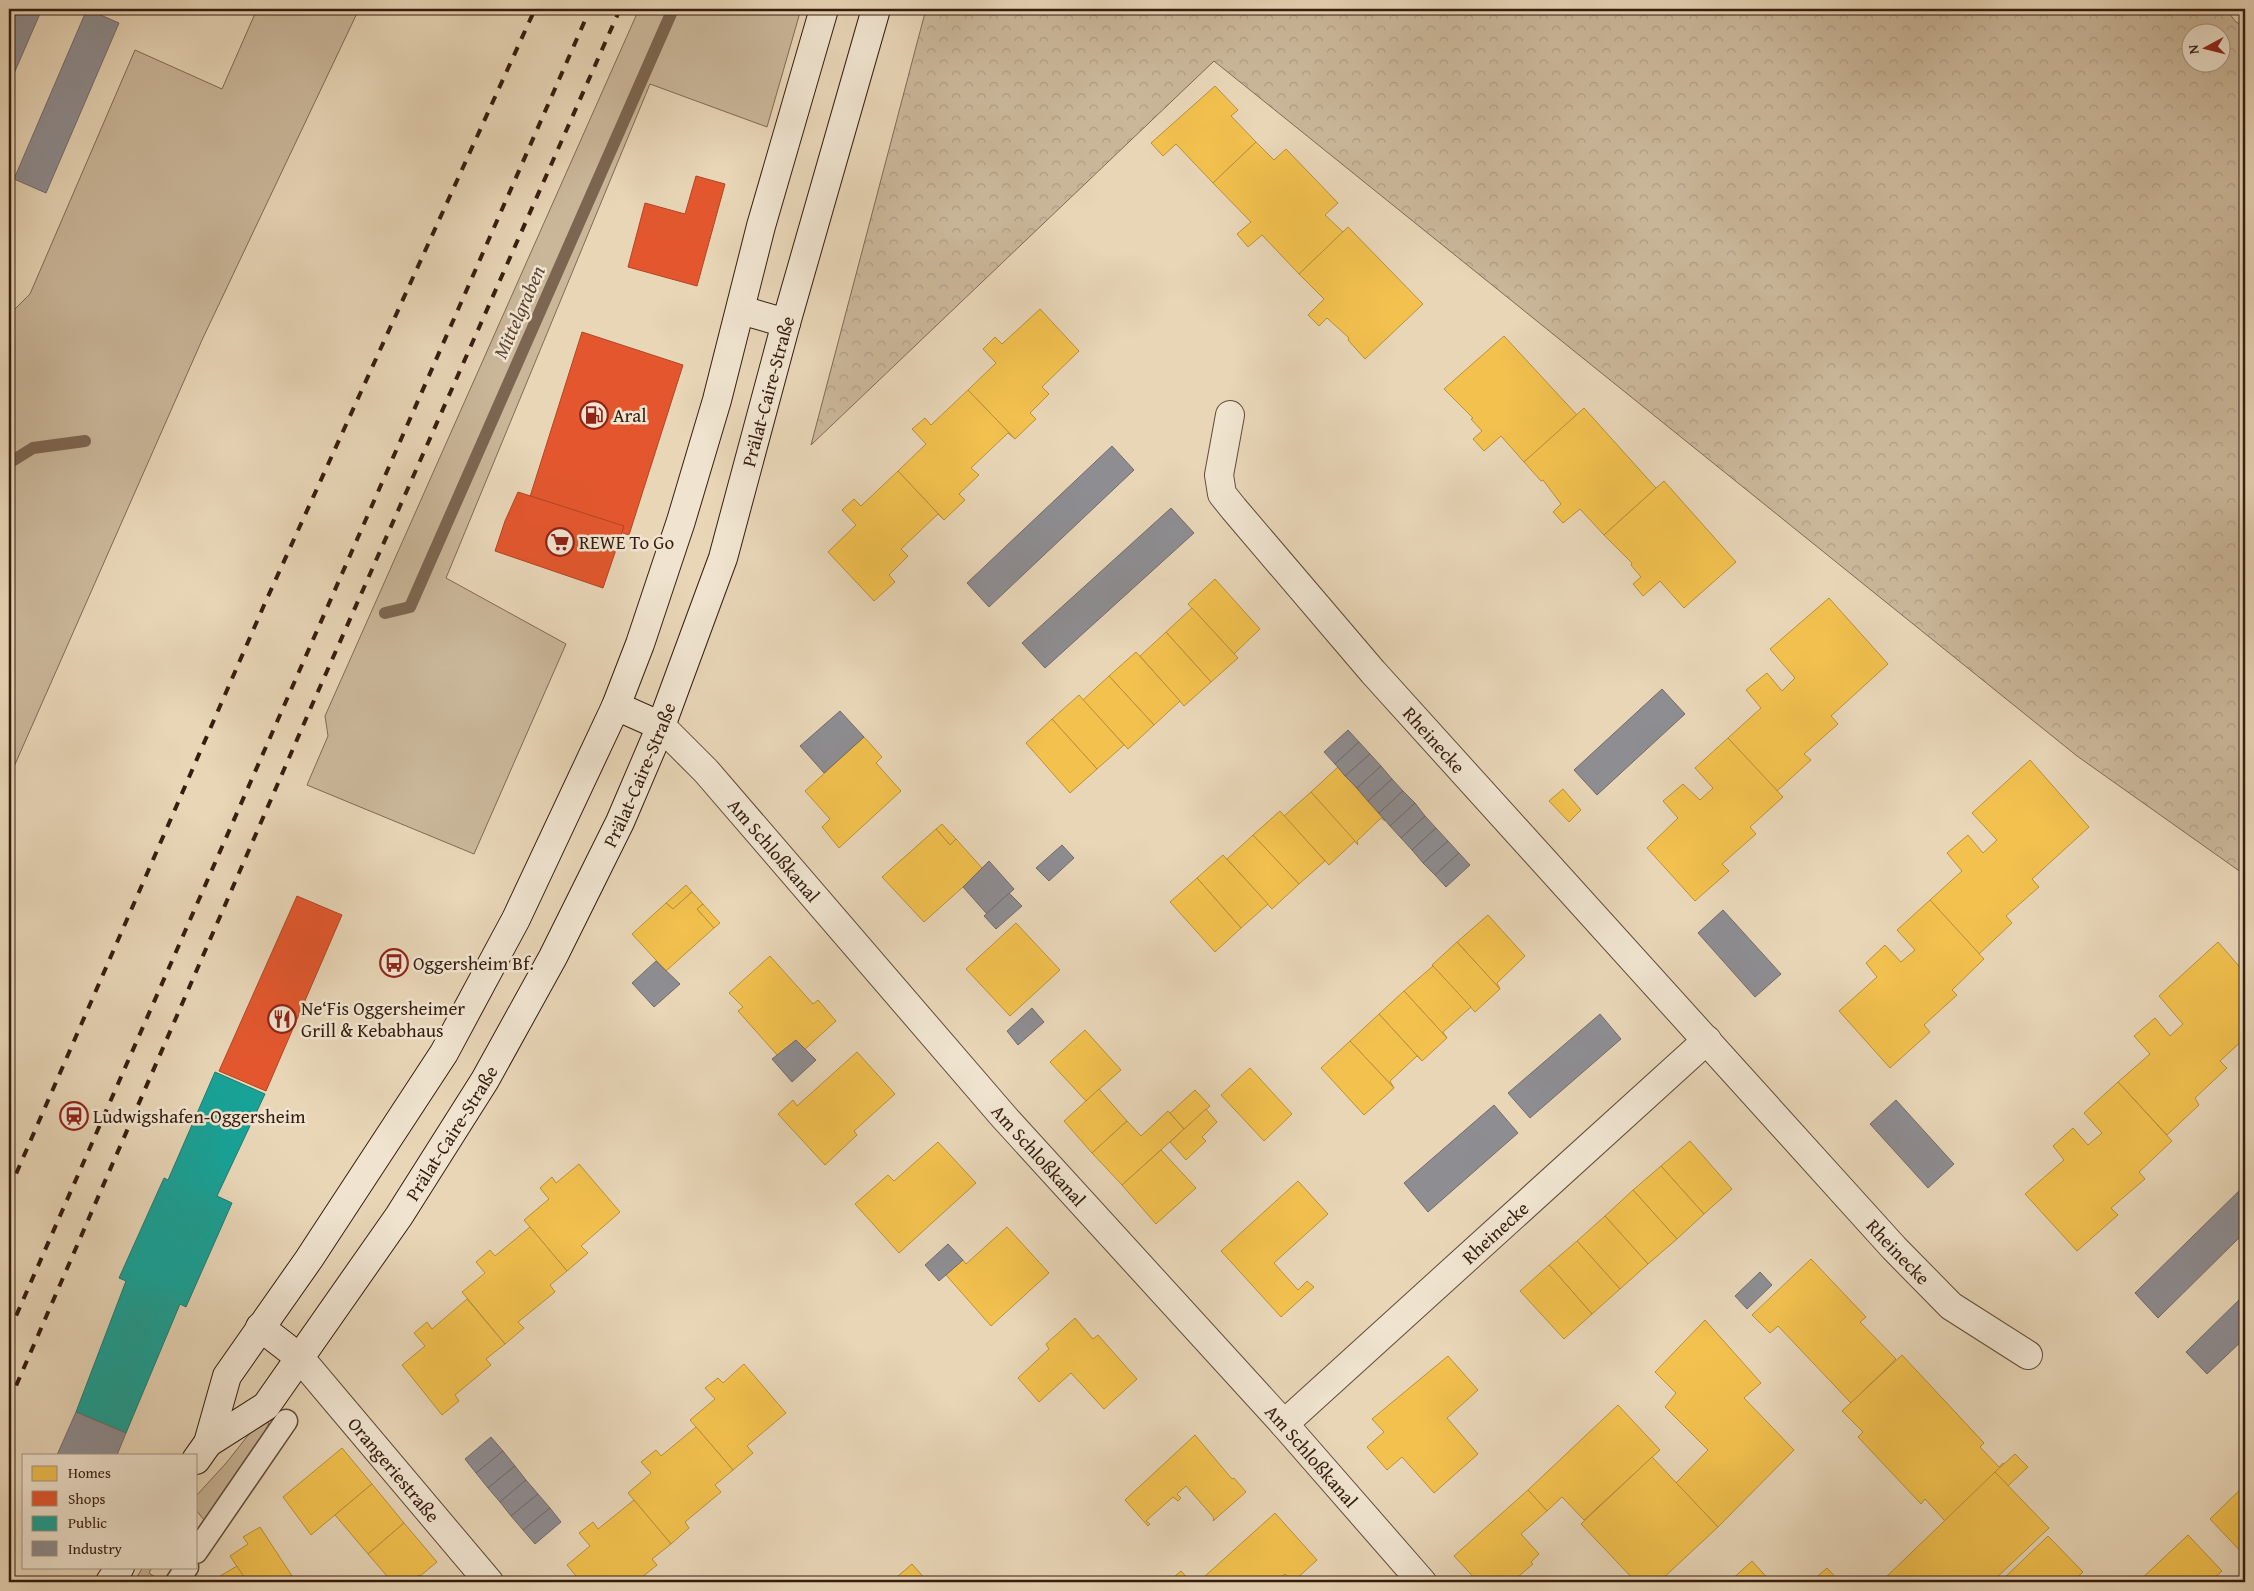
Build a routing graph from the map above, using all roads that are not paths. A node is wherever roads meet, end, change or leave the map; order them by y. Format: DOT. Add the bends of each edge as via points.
graph roads {
  1 [pos="824,9"];
  2 [pos="876,9"];
  3 [pos="741,310"];
  4 [pos="786,323"];
  5 [pos="1230,415"];
  6 [pos="616,706"];
  7 [pos="661,726"];
  8 [pos="1707,1040"];
  9 [pos="260,1327"];
  10 [pos="2028,1355"];
  11 [pos="300,1358"];
  12 [pos="286,1421"];
  13 [pos="1284,1424"];
  14 [pos="202,1452"];
  15 [pos="199,1541"];
  16 [pos="119,1568"];
  17 [pos="185,1568"];
  18 [pos="110,1582"];
  19 [pos="177,1582"];
  20 [pos="489,1582"];
  21 [pos="1422,1582"];
  1 -- 3 [label="street, Prälat-Caire-Straße" via="761,226"];
  2 -- 4 [label="street, Prälat-Caire-Straße"];
  3 -- 4 [label="street"];
  3 -- 6 [label="street, Prälat-Caire-Straße" via="681,521"];
  4 -- 7 [label="street, Prälat-Caire-Straße" via="723,558"];
  5 -- 8 [label="street, Rheinecke" via="1219,475 1222,494 1373,672"];
  6 -- 7 [label="street"];
  6 -- 9 [label="street, Prälat-Caire-Straße" via="516,919 444,1053 309,1259"];
  7 -- 11 [label="street, Prälat-Caire-Straße" via="620,822 553,957 484,1080 399,1216"];
  7 -- 13 [label="street, Am Schloßkanal" via="706,771 1004,1117"];
  8 -- 10 [label="street, Rheinecke" via="1894,1248 1951,1306"];
  8 -- 13 [label="street, Rheinecke"];
  9 -- 11 [label="street, Orangeriestraße"];
  9 -- 14 [label="street, Prälat-Caire-Straße" via="227,1376"];
  11 -- 14 [label="street, Prälat-Caire-Straße" via="266,1406"];
  11 -- 20 [label="street, Orangeriestraße"];
  12 -- 15 [label="lane"];
  13 -- 21 [label="street, Am Schloßkanal"];
  16 -- 18 [label="street"];
  17 -- 19 [label="lane"];
}
